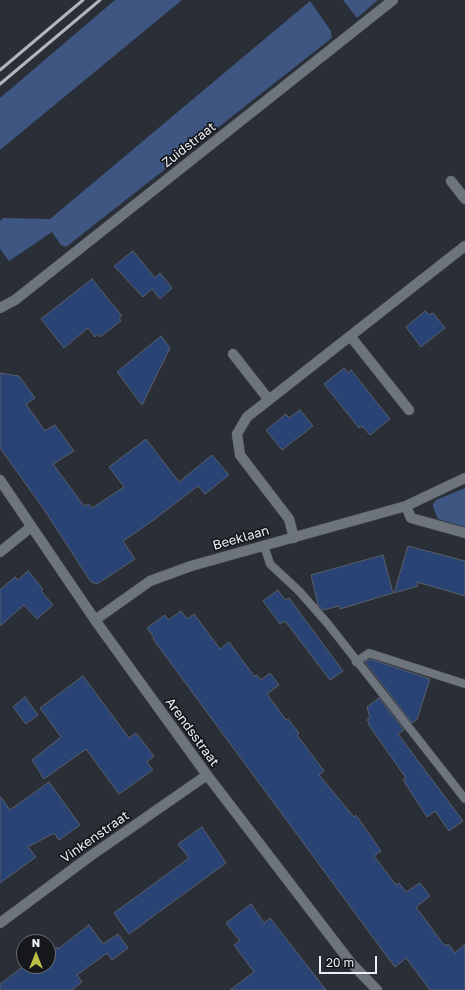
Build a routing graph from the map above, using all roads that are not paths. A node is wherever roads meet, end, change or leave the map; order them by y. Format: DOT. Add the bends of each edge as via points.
graph roads {
  1 [pos="393,0"];
  2 [pos="451,181"];
  3 [pos="465,199"];
  4 [pos="465,246"];
  5 [pos="0,308"];
  6 [pos="351,337"];
  7 [pos="233,354"];
  8 [pos="269,400"];
  9 [pos="409,410"];
  10 [pos="465,478"];
  11 [pos="0,480"];
  12 [pos="406,506"];
  13 [pos="31,527"];
  14 [pos="465,533"];
  15 [pos="294,538"];
  16 [pos="264,545"];
  17 [pos="0,552"];
  18 [pos="95,620"];
  19 [pos="356,662"];
  20 [pos="465,684"];
  21 [pos="207,775"];
  22 [pos="465,799"];
  23 [pos="0,923"];
  24 [pos="376,990"];
  1 -- 5 [label="street, Zuidstraat" via="21,295"];
  2 -- 3 [label="street"];
  4 -- 6 [label="street"];
  6 -- 8 [label="street"];
  6 -- 9 [label="street"];
  7 -- 8 [label="street"];
  8 -- 15 [label="street" via="247,417 237,434 240,455 289,519"];
  10 -- 12 [label="street, Beeklaan"];
  11 -- 13 [label="street, Arendsstraat"];
  12 -- 14 [label="street" via="411,518"];
  12 -- 15 [label="street, Beeklaan"];
  13 -- 17 [label="street"];
  13 -- 18 [label="street, Arendsstraat"];
  15 -- 16 [label="street, Beeklaan"];
  16 -- 18 [label="street, Beeklaan" via="150,581"];
  16 -- 19 [label="lane" via="270,564 299,591 328,624"];
  18 -- 21 [label="street, Arendsstraat"];
  19 -- 20 [label="lane" via="369,653"];
  19 -- 22 [label="lane"];
  21 -- 23 [label="street, Vinkenstraat"];
  21 -- 24 [label="street, Arendsstraat" via="351,963"];
}
